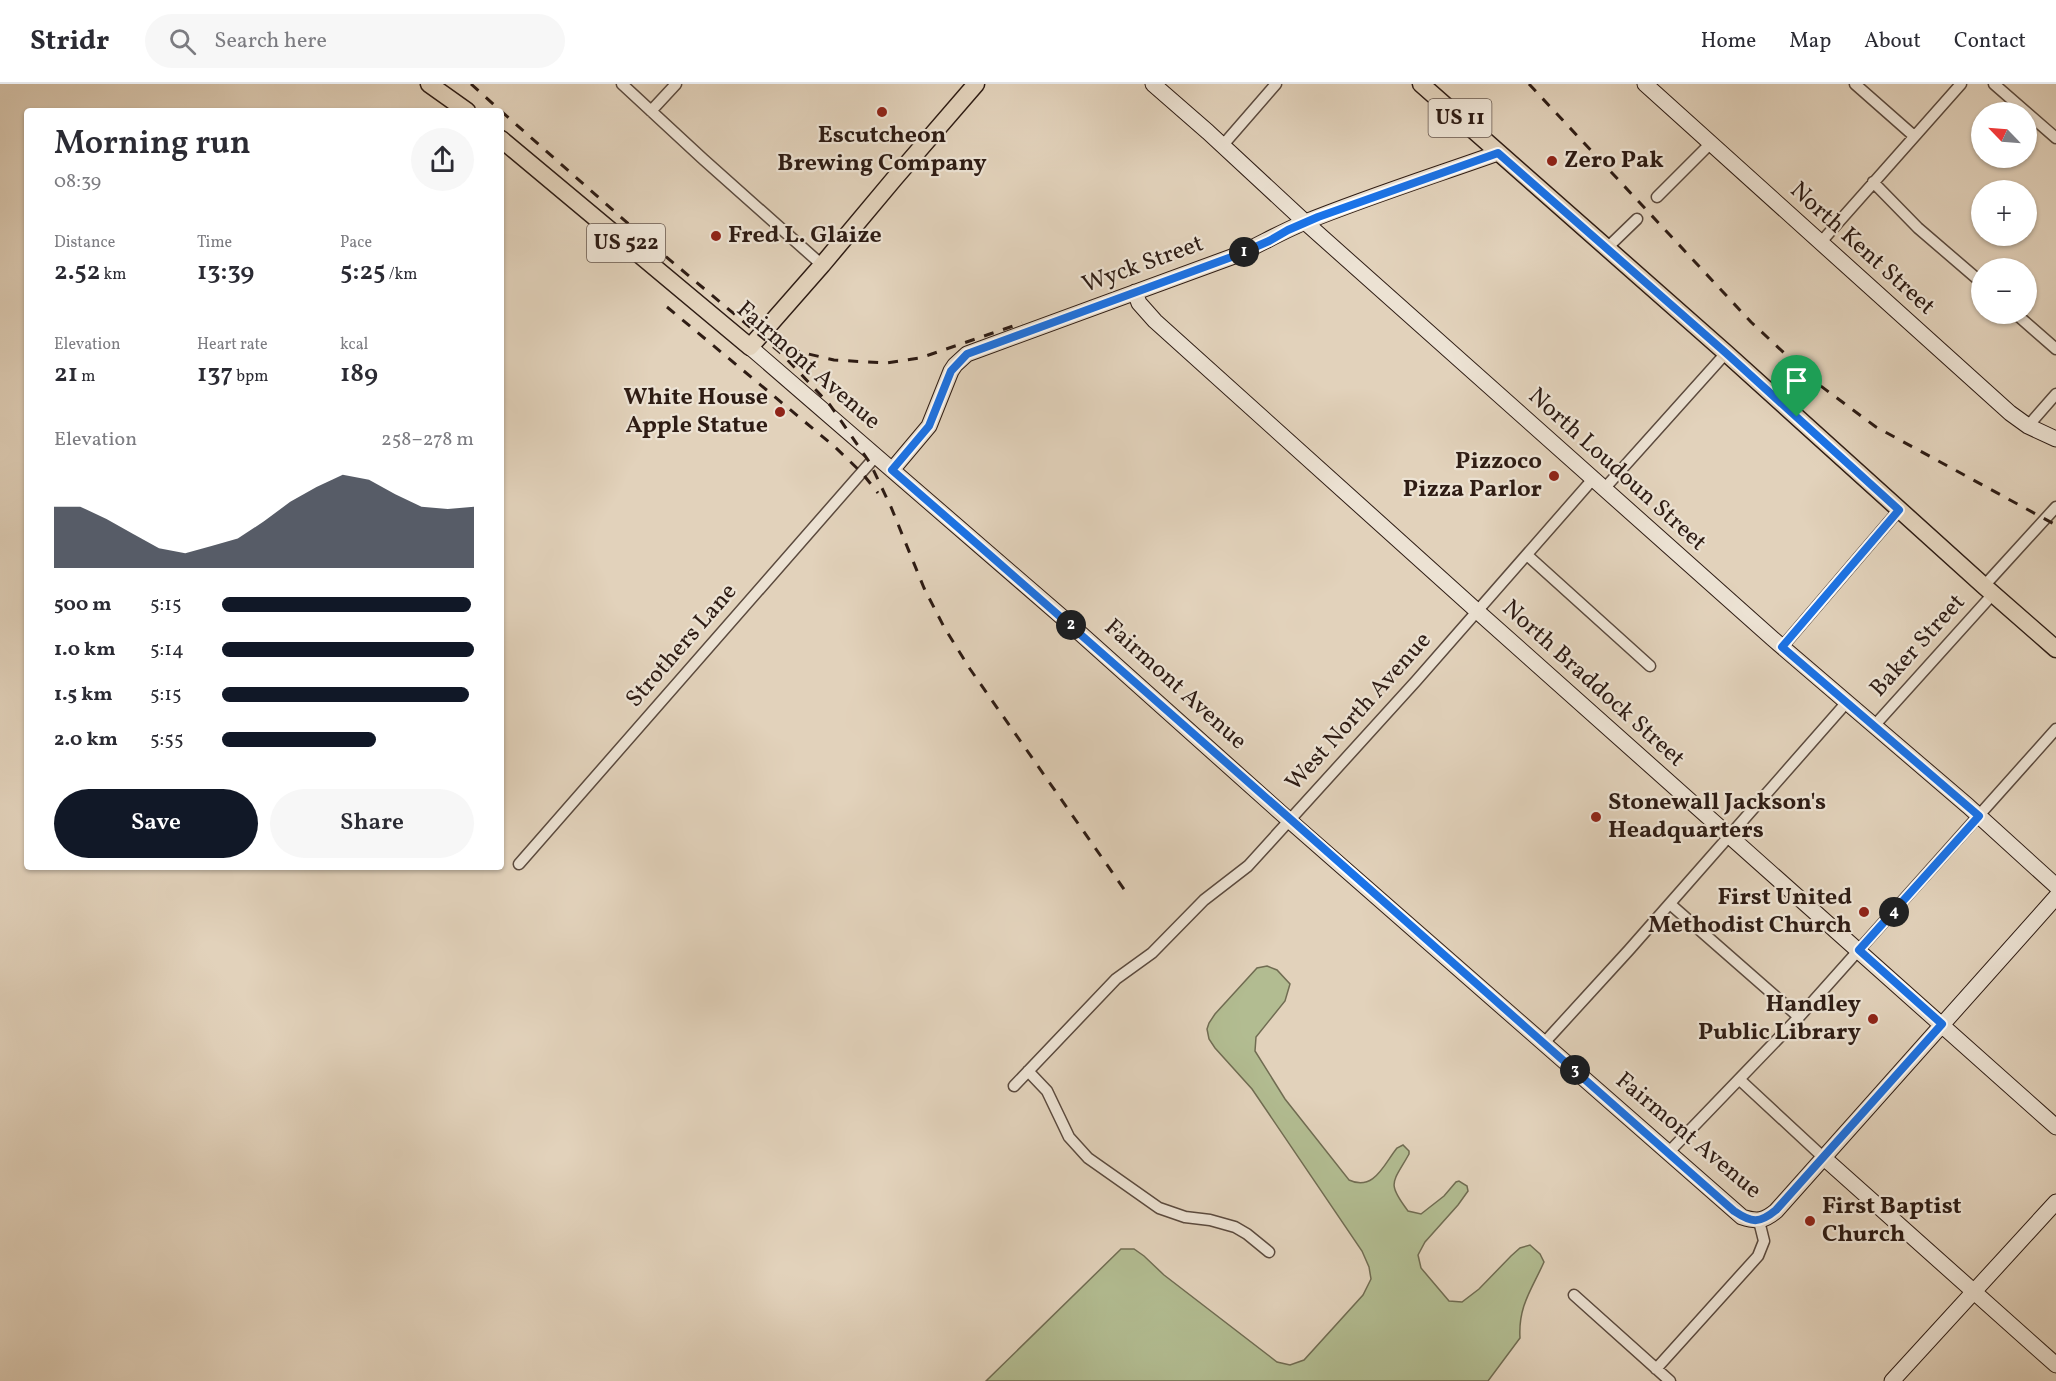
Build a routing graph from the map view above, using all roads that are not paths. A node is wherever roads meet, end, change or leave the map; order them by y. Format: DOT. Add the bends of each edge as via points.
graph roads {
  1 [pos="429,84"];
  2 [pos="622,84"];
  3 [pos="676,84"];
  4 [pos="976,84"];
  5 [pos="1153,84"];
  6 [pos="1276,84"];
  7 [pos="1421,84"];
  8 [pos="1645,84"];
  9 [pos="1855,84"];
  10 [pos="1962,84"];
  11 [pos="1994,84"];
  12 [pos="463,108"];
  13 [pos="651,111"];
  14 [pos="1914,136"];
  15 [pos="2056,138"];
  16 [pos="504,142"];
  17 [pos="1710,144"];
  18 [pos="1223,145"];
  19 [pos="1498,153"];
  20 [pos="1873,182"];
  21 [pos="1658,197"];
  22 [pos="1637,219"];
  23 [pos="1305,222"];
  24 [pos="1821,242"];
  25 [pos="1607,248"];
  26 [pos="822,265"];
  27 [pos="1971,274"];
  28 [pos="1135,292"];
  29 [pos="2027,324"];
  30 [pos="750,347"];
  31 [pos="2056,349"];
  32 [pos="1726,353"];
  33 [pos="2056,394"];
  34 [pos="2028,426"];
  35 [pos="2056,439"];
  36 [pos="876,456"];
  37 [pos="892,470"];
  38 [pos="1599,484"];
  39 [pos="2056,507"];
  40 [pos="1899,510"];
  41 [pos="1527,555"];
  42 [pos="1988,590"];
  43 [pos="1477,612"];
  44 [pos="1782,647"];
  45 [pos="2056,649"];
  46 [pos="1650,666"];
  47 [pos="1847,702"];
  48 [pos="1874,726"];
  49 [pos="2056,729"];
  50 [pos="1979,816"];
  51 [pos="1290,821"];
  52 [pos="1729,836"];
  53 [pos="519,864"];
  54 [pos="2056,886"];
  55 [pos="2056,897"];
  56 [pos="1670,904"];
  57 [pos="1859,950"];
  58 [pos="1799,1017"];
  59 [pos="1942,1024"];
  60 [pos="1544,1043"];
  61 [pos="1028,1071"];
  62 [pos="1740,1080"];
  63 [pos="1014,1086"];
  64 [pos="2056,1127"];
  65 [pos="1668,1153"];
  66 [pos="1823,1157"];
  67 [pos="2056,1202"];
  68 [pos="1759,1221"];
  69 [pos="1269,1252"];
  70 [pos="1974,1291"];
  71 [pos="1574,1295"];
  72 [pos="2056,1365"];
  73 [pos="1656,1369"];
  74 [pos="1670,1381"];
  75 [pos="1892,1381"];
  1 -- 12 [label="main road"];
  2 -- 13 [label="street"];
  3 -- 13 [label="street"];
  4 -- 26 [label="main road"];
  5 -- 18 [label="street, North Loudoun Street"];
  6 -- 18 [label="street"];
  7 -- 19 [label="main road, US 11"];
  8 -- 17 [label="street, North Kent Street"];
  9 -- 14 [label="street"];
  10 -- 14 [label="street"];
  11 -- 15 [label="street"];
  13 -- 26 [label="street"];
  14 -- 20 [label="street"];
  16 -- 30 [label="main road, Fairmont Avenue / US 522"];
  17 -- 21 [label="street"];
  17 -- 24 [label="street, North Kent Street"];
  18 -- 23 [label="street, North Loudoun Street"];
  19 -- 23 [label="street, Wyck Street"];
  19 -- 25 [label="main road, US 11"];
  20 -- 24 [label="street"];
  20 -- 27 [label="street"];
  22 -- 25 [label="street"];
  23 -- 28 [label="street, Wyck Street" via="1237,255"];
  23 -- 38 [label="street, North Loudoun Street"];
  24 -- 34 [label="street, North Kent Street"];
  25 -- 32 [label="main road, US 11"];
  26 -- 30 [label="main road"];
  28 -- 37 [label="street, Wyck Street" via="967,354 951,371 929,426"];
  28 -- 43 [label="street, North Braddock Street" via="1155,321"];
  29 -- 31 [label="street"];
  30 -- 36 [label="street, Fairmont Avenue"];
  32 -- 38 [label="street, West North Avenue"];
  32 -- 40 [label="main road, US 11"];
  33 -- 34 [label="street"];
  34 -- 35 [label="street, North Kent Street"];
  36 -- 37 [label="street, Fairmont Avenue"];
  36 -- 53 [label="street, Strothers Lane"];
  37 -- 51 [label="street, Fairmont Avenue"];
  38 -- 41 [label="street, West North Avenue"];
  38 -- 44 [label="street, North Loudoun Street"];
  39 -- 42 [label="street, Baker Street"];
  40 -- 42 [label="main road, US 11"];
  40 -- 44 [label="street"];
  41 -- 43 [label="street, West North Avenue"];
  41 -- 46 [label="street"];
  42 -- 45 [label="main road, US 11"];
  42 -- 48 [label="street, Baker Street"];
  43 -- 51 [label="street, West North Avenue"];
  43 -- 52 [label="street, North Braddock Street"];
  44 -- 47 [label="street, North Loudoun Street"];
  47 -- 48 [label="street, North Loudoun Street"];
  47 -- 52 [label="street"];
  48 -- 50 [label="street, North Loudoun Street"];
  49 -- 50 [label="street"];
  50 -- 54 [label="street, North Loudoun Street"];
  50 -- 57 [label="street"];
  51 -- 60 [label="street, Fairmont Avenue"];
  51 -- 61 [label="street, West North Avenue" via="1248,866 1204,900 1152,953 1116,979"];
  52 -- 56 [label="street"];
  52 -- 57 [label="street, North Braddock Street"];
  55 -- 59 [label="street"];
  56 -- 58 [label="street"];
  56 -- 60 [label="street"];
  57 -- 58 [label="street"];
  57 -- 59 [label="street, North Braddock Street"];
  58 -- 62 [label="street"];
  59 -- 64 [label="street, North Braddock Street"];
  59 -- 66 [label="street"];
  60 -- 65 [label="street, Fairmont Avenue"];
  61 -- 63 [label="street, West North Avenue"];
  61 -- 69 [label="street" via="1047,1091 1069,1137 1088,1158 1159,1208 1235,1227"];
  62 -- 65 [label="street"];
  62 -- 66 [label="street"];
  65 -- 68 [label="street, Fairmont Avenue" via="1734,1211"];
  66 -- 68 [label="street" via="1776,1210"];
  66 -- 70 [label="street"];
  67 -- 70 [label="street"];
  68 -- 73 [label="street" via="1764,1236 1758,1256"];
  70 -- 72 [label="street"];
  70 -- 75 [label="street"];
  71 -- 73 [label="street"];
  73 -- 74 [label="street"];
}
